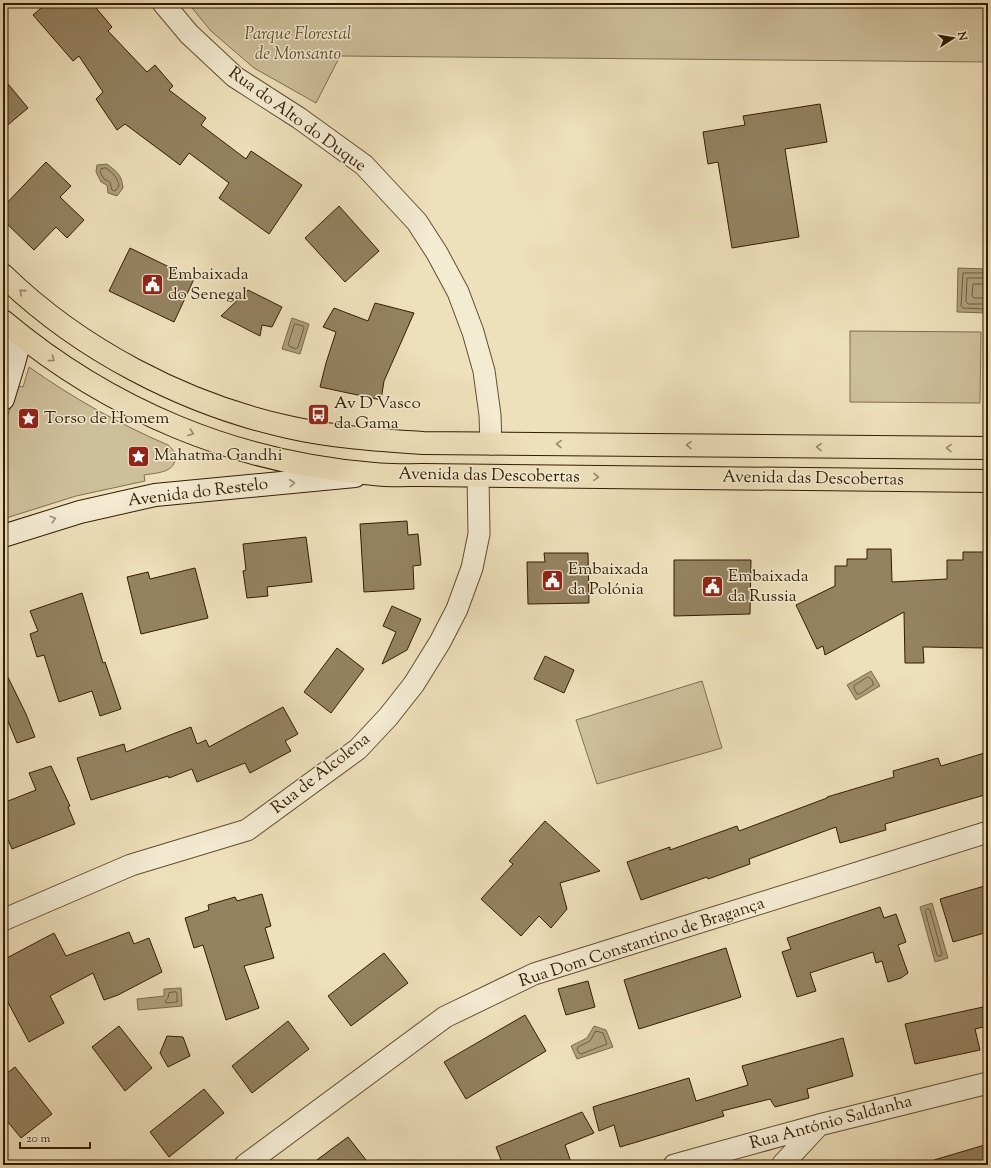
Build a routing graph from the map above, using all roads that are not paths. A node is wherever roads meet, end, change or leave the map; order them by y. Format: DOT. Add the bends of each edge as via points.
graph roads {
  1 [pos="163,3"];
  2 [pos="3,275"];
  3 [pos="42,309"];
  4 [pos="3,321"];
  5 [pos="12,338"];
  6 [pos="3,399"];
  7 [pos="491,444"];
  8 [pos="988,448"];
  9 [pos="375,474"];
  10 [pos="478,476"];
  11 [pos="988,481"];
  12 [pos="24,528"];
  13 [pos="3,529"];
  14 [pos="3,536"];
  15 [pos="988,832"];
  16 [pos="3,920"];
  17 [pos="988,1083"];
  18 [pos="819,1125"];
  19 [pos="679,1164"];
  20 [pos="245,1165"];
  21 [pos="782,1165"];
  1 -- 7 [label="street, Rua do Alto do Duque" via="189,34 235,77 299,118 364,165 417,222 458,292 473,332 484,371"];
  3 -- 2 [label="main road, Avenida das Descobertas, one-way"];
  3 -- 5 [label="main road"];
  3 -- 7 [label="main road, Avenida das Descobertas" via="78,336 151,378 200,400 243,415 287,427 340,436 422,443"];
  4 -- 5 [label="main road, Avenida das Descobertas"];
  5 -- 6 [label="street" via="14,363"];
  5 -- 9 [label="main road, Avenida das Descobertas, one-way" via="100,390 187,432 233,448 280,460 327,469"];
  8 -- 7 [label="main road, Avenida das Descobertas, one-way"];
  9 -- 10 [label="main road, Avenida das Descobertas"];
  12 -- 9 [label="street, Avenida do Restelo, one-way" via="155,495"];
  10 -- 11 [label="main road, Avenida das Descobertas, one-way"];
  10 -- 16 [label="street, Rua de Alcolena" via="478,534 472,568 457,609 414,684 358,749 247,830 131,865"];
  12 -- 13 [label="street, Avenida do Restelo"];
  12 -- 14 [label="street, Avenida do Restelo"];
  15 -- 20 [label="street, Rua Dom Constantino de Bragança" via="534,974 445,1018"];
  17 -- 18 [label="street, Rua António Saldanha"];
  18 -- 19 [label="street, Rua António Saldanha"];
  18 -- 21 [label="street"];
}
